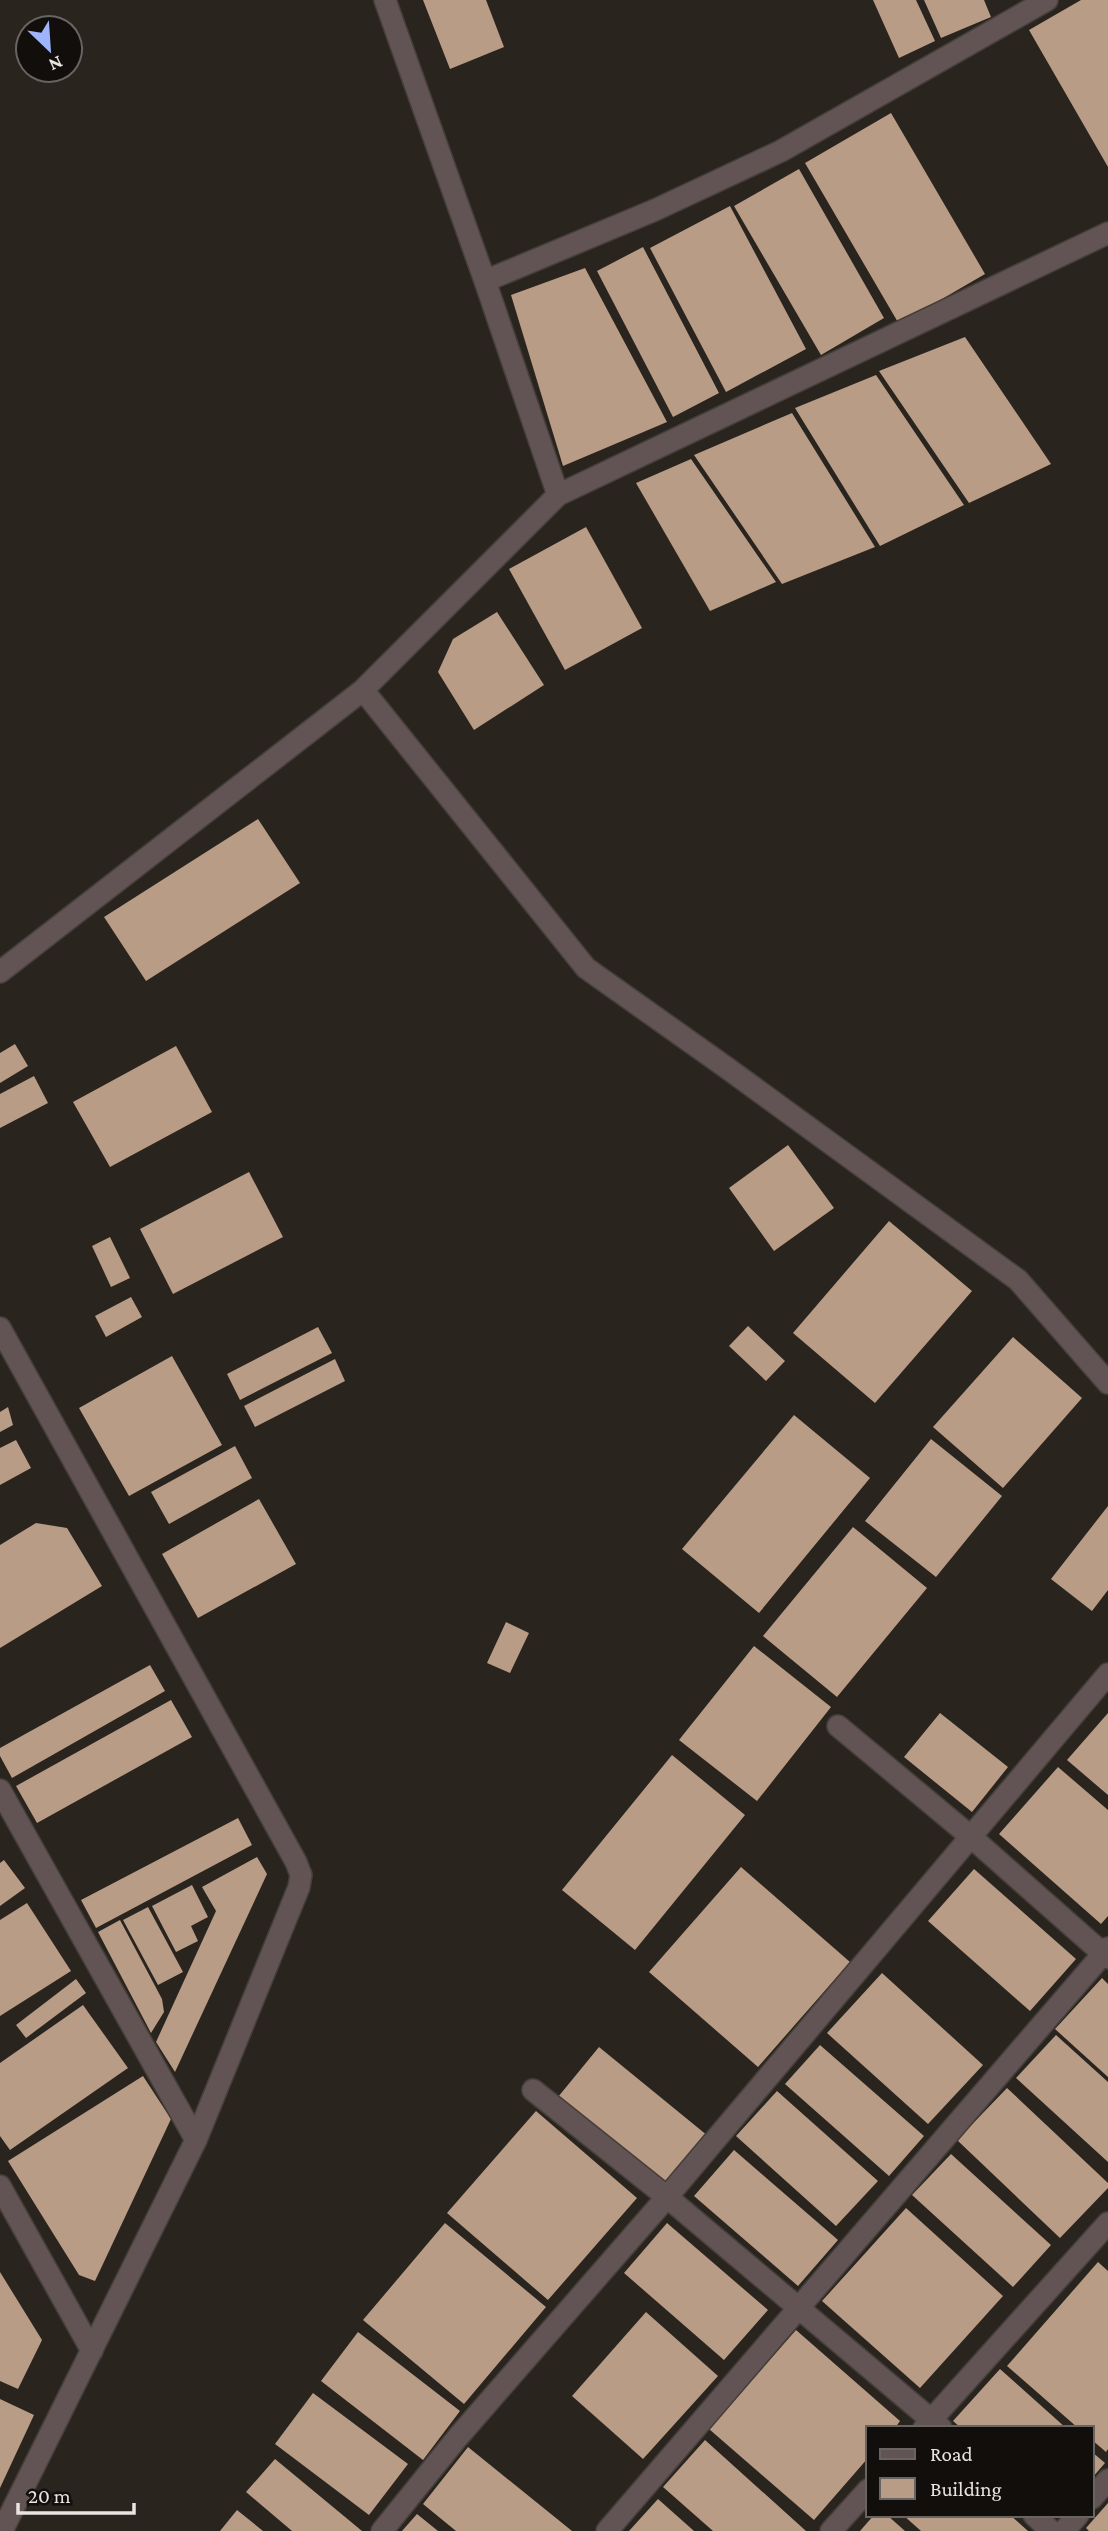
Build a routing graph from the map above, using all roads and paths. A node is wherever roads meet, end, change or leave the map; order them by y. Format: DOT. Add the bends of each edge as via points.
graph roads {
  1 [pos="385,0"];
  2 [pos="1047,0"];
  3 [pos="1108,233"];
  4 [pos="485,281"];
  5 [pos="558,495"];
  6 [pos="363,690"];
  7 [pos="0,972"];
  8 [pos="0,1328"];
  9 [pos="1108,1383"];
  10 [pos="1108,1674"];
  11 [pos="838,1726"];
  12 [pos="0,1790"];
  13 [pos="970,1836"];
  14 [pos="1106,1953"];
  15 [pos="533,2090"];
  16 [pos="196,2140"];
  17 [pos="0,2186"];
  18 [pos="667,2197"];
  19 [pos="1108,2223"];
  20 [pos="798,2309"];
  21 [pos="92,2351"];
  22 [pos="932,2425"];
  23 [pos="1108,2480"];
  24 [pos="866,2492"];
  25 [pos="1094,2496"];
  26 [pos="1036,2517"];
  27 [pos="1076,2517"];
  28 [pos="2,2531"];
  29 [pos="382,2531"];
  30 [pos="607,2531"];
  31 [pos="831,2531"];
  32 [pos="1051,2531"];
  33 [pos="1064,2531"];
  1 -- 4 [label="street"];
  2 -- 4 [label="street" via="781,151"];
  3 -- 5 [label="street"];
  4 -- 5 [label="street"];
  5 -- 6 [label="street"];
  6 -- 7 [label="street"];
  6 -- 9 [label="street" via="586,968 1018,1280"];
  8 -- 16 [label="street" via="301,1875"];
  10 -- 13 [label="street"];
  11 -- 13 [label="street"];
  12 -- 16 [label="street"];
  13 -- 14 [label="street"];
  13 -- 18 [label="street"];
  14 -- 20 [label="street"];
  15 -- 18 [label="street"];
  16 -- 21 [label="street"];
  17 -- 21 [label="street"];
  18 -- 20 [label="street"];
  18 -- 29 [label="street"];
  19 -- 22 [label="street"];
  20 -- 22 [label="street"];
  20 -- 30 [label="street"];
  21 -- 28 [label="street"];
  23 -- 25 [label="street"];
  24 -- 31 [label="street"];
  26 -- 32 [label="street"];
  27 -- 33 [label="street"];
}
